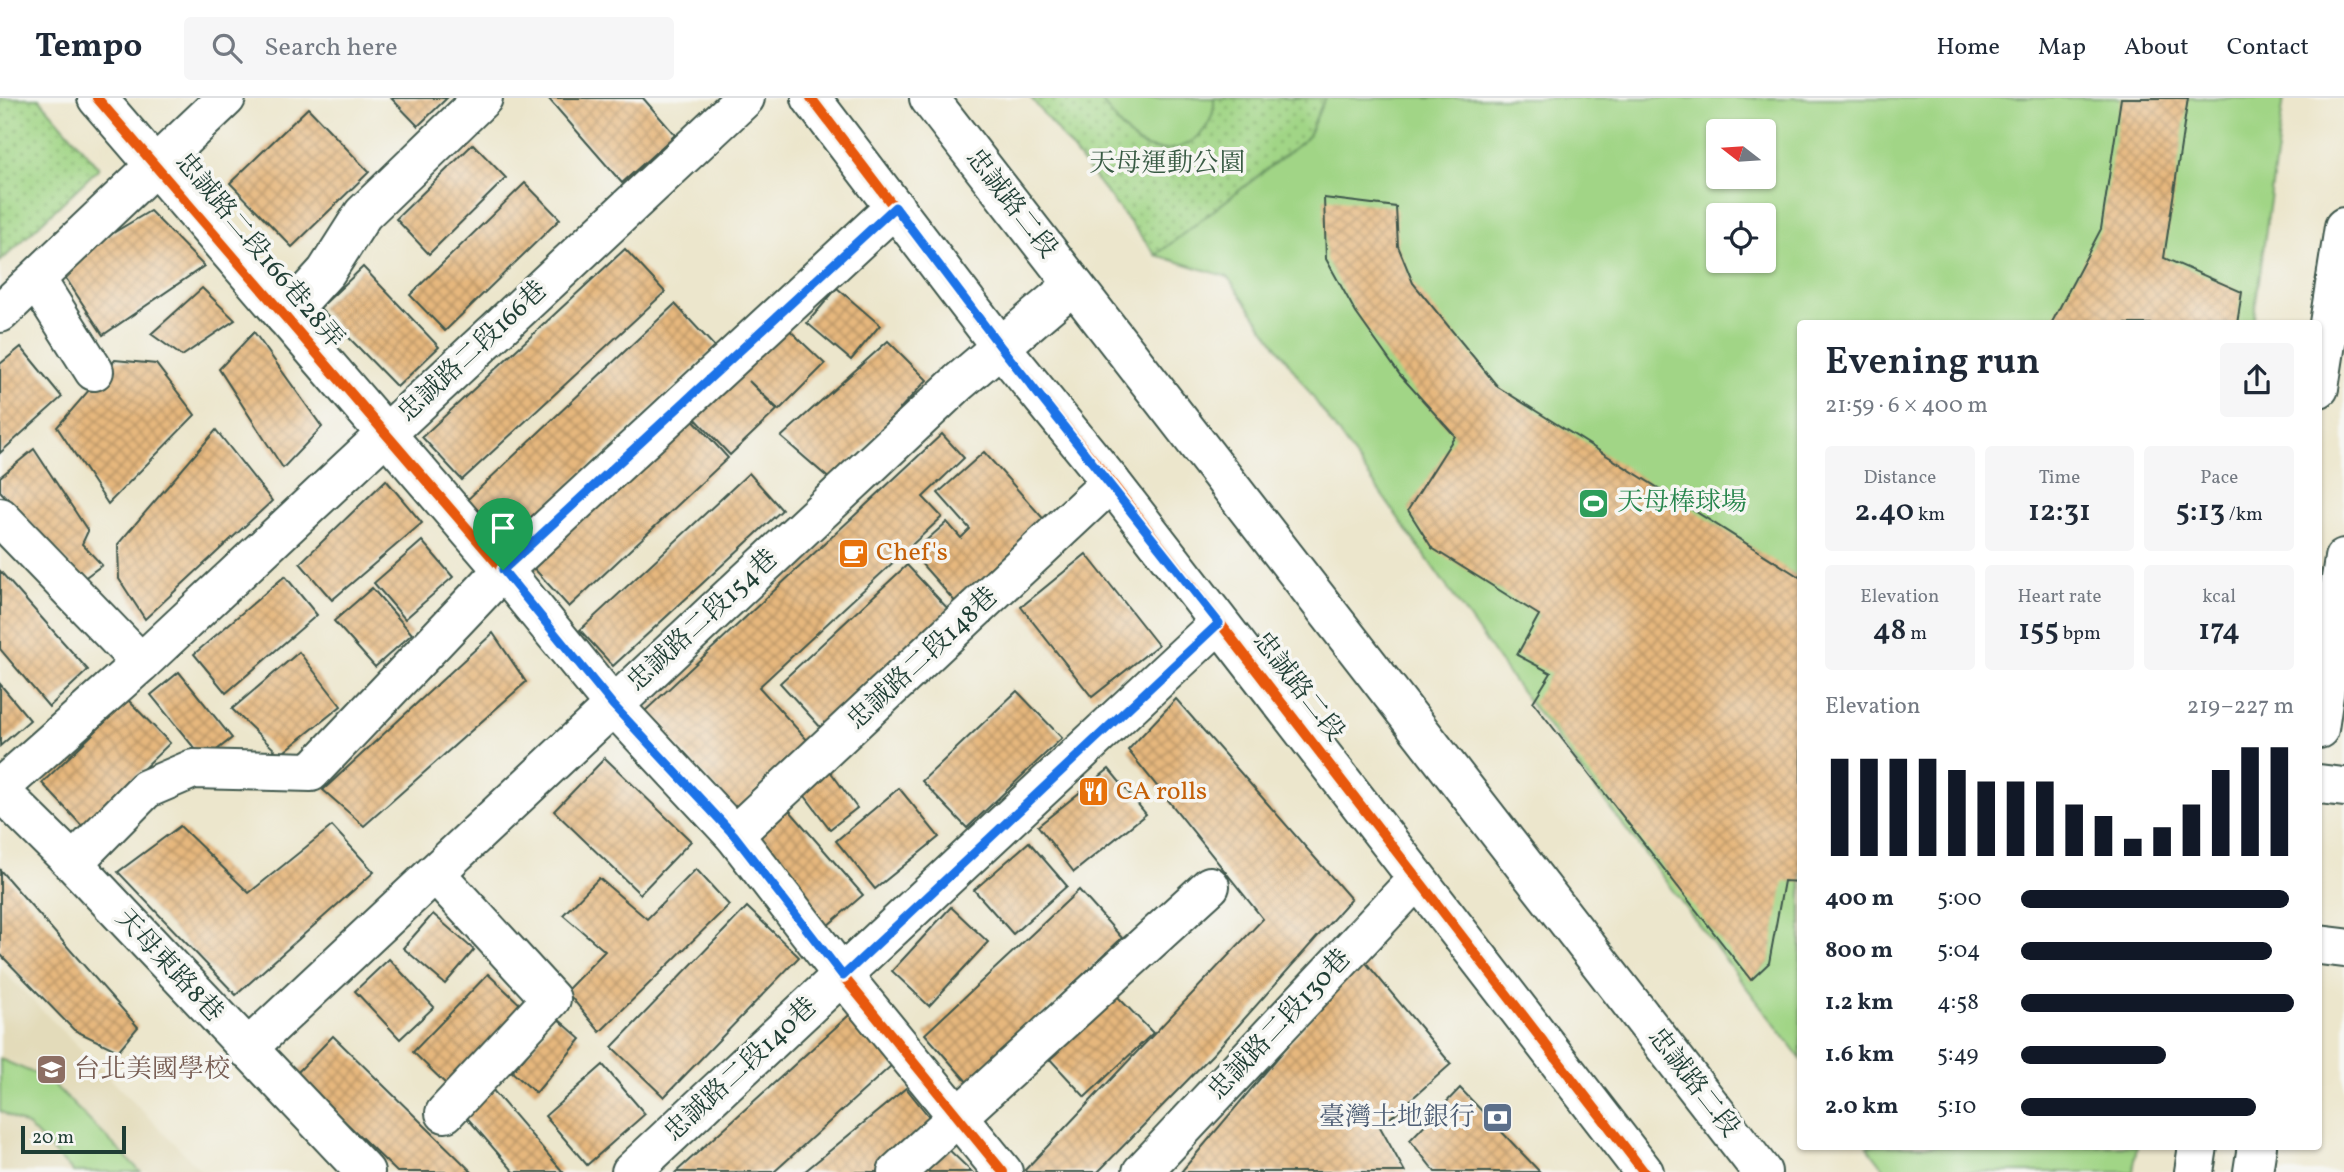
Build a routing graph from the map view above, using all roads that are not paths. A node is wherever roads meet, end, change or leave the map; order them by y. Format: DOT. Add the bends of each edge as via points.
graph roads {
  1 [pos="97,98"];
  2 [pos="226,98"];
  3 [pos="483,98"];
  4 [pos="745,98"];
  5 [pos="811,98"];
  6 [pos="929,98"];
  7 [pos="156,164"];
  8 [pos="895,207"];
  9 [pos="2344,227"];
  10 [pos="37,281"];
  11 [pos="1073,285"];
  12 [pos="0,313"];
  13 [pos="285,317"];
  14 [pos="1000,346"];
  15 [pos="94,371"];
  16 [pos="2329,373"];
  17 [pos="386,433"];
  18 [pos="1111,482"];
  19 [pos="0,517"];
  20 [pos="2344,558"];
  21 [pos="503,570"];
  22 [pos="1219,623"];
  23 [pos="141,663"];
  24 [pos="613,705"];
  25 [pos="2322,708"];
  26 [pos="2322,784"];
  27 [pos="2344,787"];
  28 [pos="0,790"];
  29 [pos="734,835"];
  30 [pos="73,863"];
  31 [pos="435,873"];
  32 [pos="1417,879"];
  33 [pos="1210,886"];
  34 [pos="2322,945"];
  35 [pos="2344,948"];
  36 [pos="843,976"];
  37 [pos="247,1049"];
  38 [pos="445,1113"];
  39 [pos="956,1117"];
  40 [pos="2197,1150"];
  41 [pos="2256,1150"];
  42 [pos="1641,1171"];
  43 [pos="365,1172"];
  44 [pos="631,1172"];
  45 [pos="898,1172"];
  46 [pos="1003,1172"];
  47 [pos="1142,1172"];
  48 [pos="1762,1172"];
  49 [pos="2194,1172"];
  50 [pos="2253,1172"];
  1 -- 7 [label="street, 忠誠路二段166巷28弄"];
  2 -- 7 [label="street"];
  3 -- 13 [label="street" via="363,214 326,272"];
  4 -- 17 [label="street, 忠誠路二段166巷"];
  5 -- 8 [label="street, 忠誠路二段"];
  6 -- 11 [label="street, 忠誠路二段"];
  7 -- 10 [label="street"];
  7 -- 13 [label="street, 忠誠路二段166巷28弄"];
  8 -- 14 [label="street, 忠誠路二段"];
  8 -- 21 [label="street"];
  9 -- 16 [label="street"];
  10 -- 12 [label="street"];
  10 -- 15 [label="street"];
  11 -- 14 [label="street, 忠誠路二段154巷"];
  11 -- 48 [label="street, 忠誠路二段"];
  13 -- 17 [label="street, 忠誠路二段166巷28弄"];
  14 -- 18 [label="street, 忠誠路二段"];
  14 -- 24 [label="street, 忠誠路二段154巷"];
  17 -- 21 [label="street, 忠誠路二段166巷28弄"];
  17 -- 23 [label="street, 忠誠路二段166巷"];
  18 -- 22 [label="street, 忠誠路二段"];
  18 -- 29 [label="street, 忠誠路二段148巷"];
  19 -- 23 [label="street"];
  20 -- 25 [label="street"];
  21 -- 24 [label="street, 忠誠路二段166巷28弄"];
  21 -- 30 [label="street" via="311,772 194,769 146,789"];
  22 -- 32 [label="street, 忠誠路二段"];
  22 -- 36 [label="street, 忠誠路二段140巷"];
  23 -- 28 [label="street, 忠誠路二段166巷"];
  24 -- 29 [label="street, 忠誠路二段166巷28弄"];
  24 -- 31 [label="street, 忠誠路二段154巷"];
  26 -- 27 [label="street"];
  28 -- 30 [label="street, 天母東路8巷"];
  29 -- 36 [label="street, 忠誠路二段166巷28弄"];
  30 -- 37 [label="street, 天母東路8巷"];
  31 -- 37 [label="street, 忠誠路二段154巷"];
  31 -- 38 [label="street" via="551,999"];
  32 -- 42 [label="street, 忠誠路二段"];
  32 -- 47 [label="street, 忠誠路二段130巷"];
  33 -- 39 [label="street"];
  34 -- 35 [label="street"];
  36 -- 39 [label="street, 忠誠路二段166巷28弄"];
  36 -- 44 [label="street, 忠誠路二段140巷"];
  37 -- 43 [label="street, 天母東路8巷"];
  39 -- 45 [label="street"];
  39 -- 46 [label="street, 忠誠路二段166巷28弄"];
  40 -- 49 [label="street"];
  41 -- 50 [label="street"];
}
